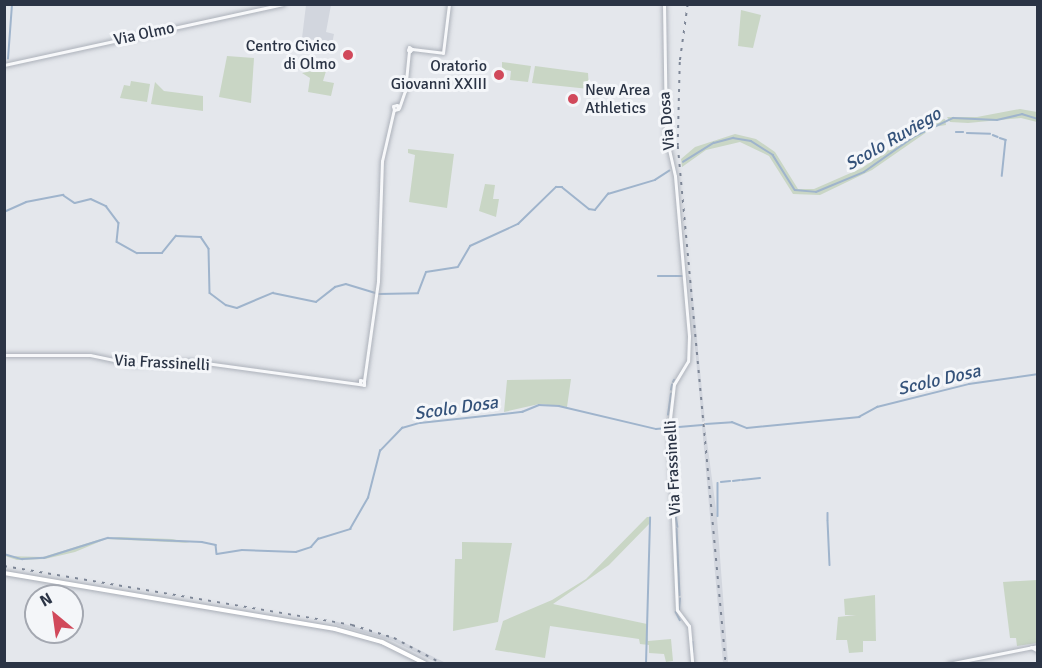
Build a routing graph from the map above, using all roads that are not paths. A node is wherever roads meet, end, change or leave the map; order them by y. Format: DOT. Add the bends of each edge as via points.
graph roads {
  1 [pos="283,4"];
  2 [pos="449,4"];
  3 [pos="664,4"];
  4 [pos="4,65"];
  5 [pos="684,272"];
  6 [pos="4,355"];
  7 [pos="4,573"];
  8 [pos="1038,649"];
  9 [pos="426,663"];
  10 [pos="692,663"];
  11 [pos="948,663"];
  1 -- 4 [label="street, Via Olmo"];
  2 -- 6 [label="street, Via Frassinelli" via="443,53 410,51 402,101 393,115 382,161 377,291 365,375 360,382 191,361 133,364 90,355"];
  3 -- 5 [label="street, Via Dosa" via="666,136 675,176"];
  5 -- 10 [label="street, Via Frassinelli" via="688,357 674,381 669,429 677,610 689,626"];
  7 -- 9 [label="main road" via="335,629 382,642"];
  8 -- 11 [label="street" via="1029,646"];
}
